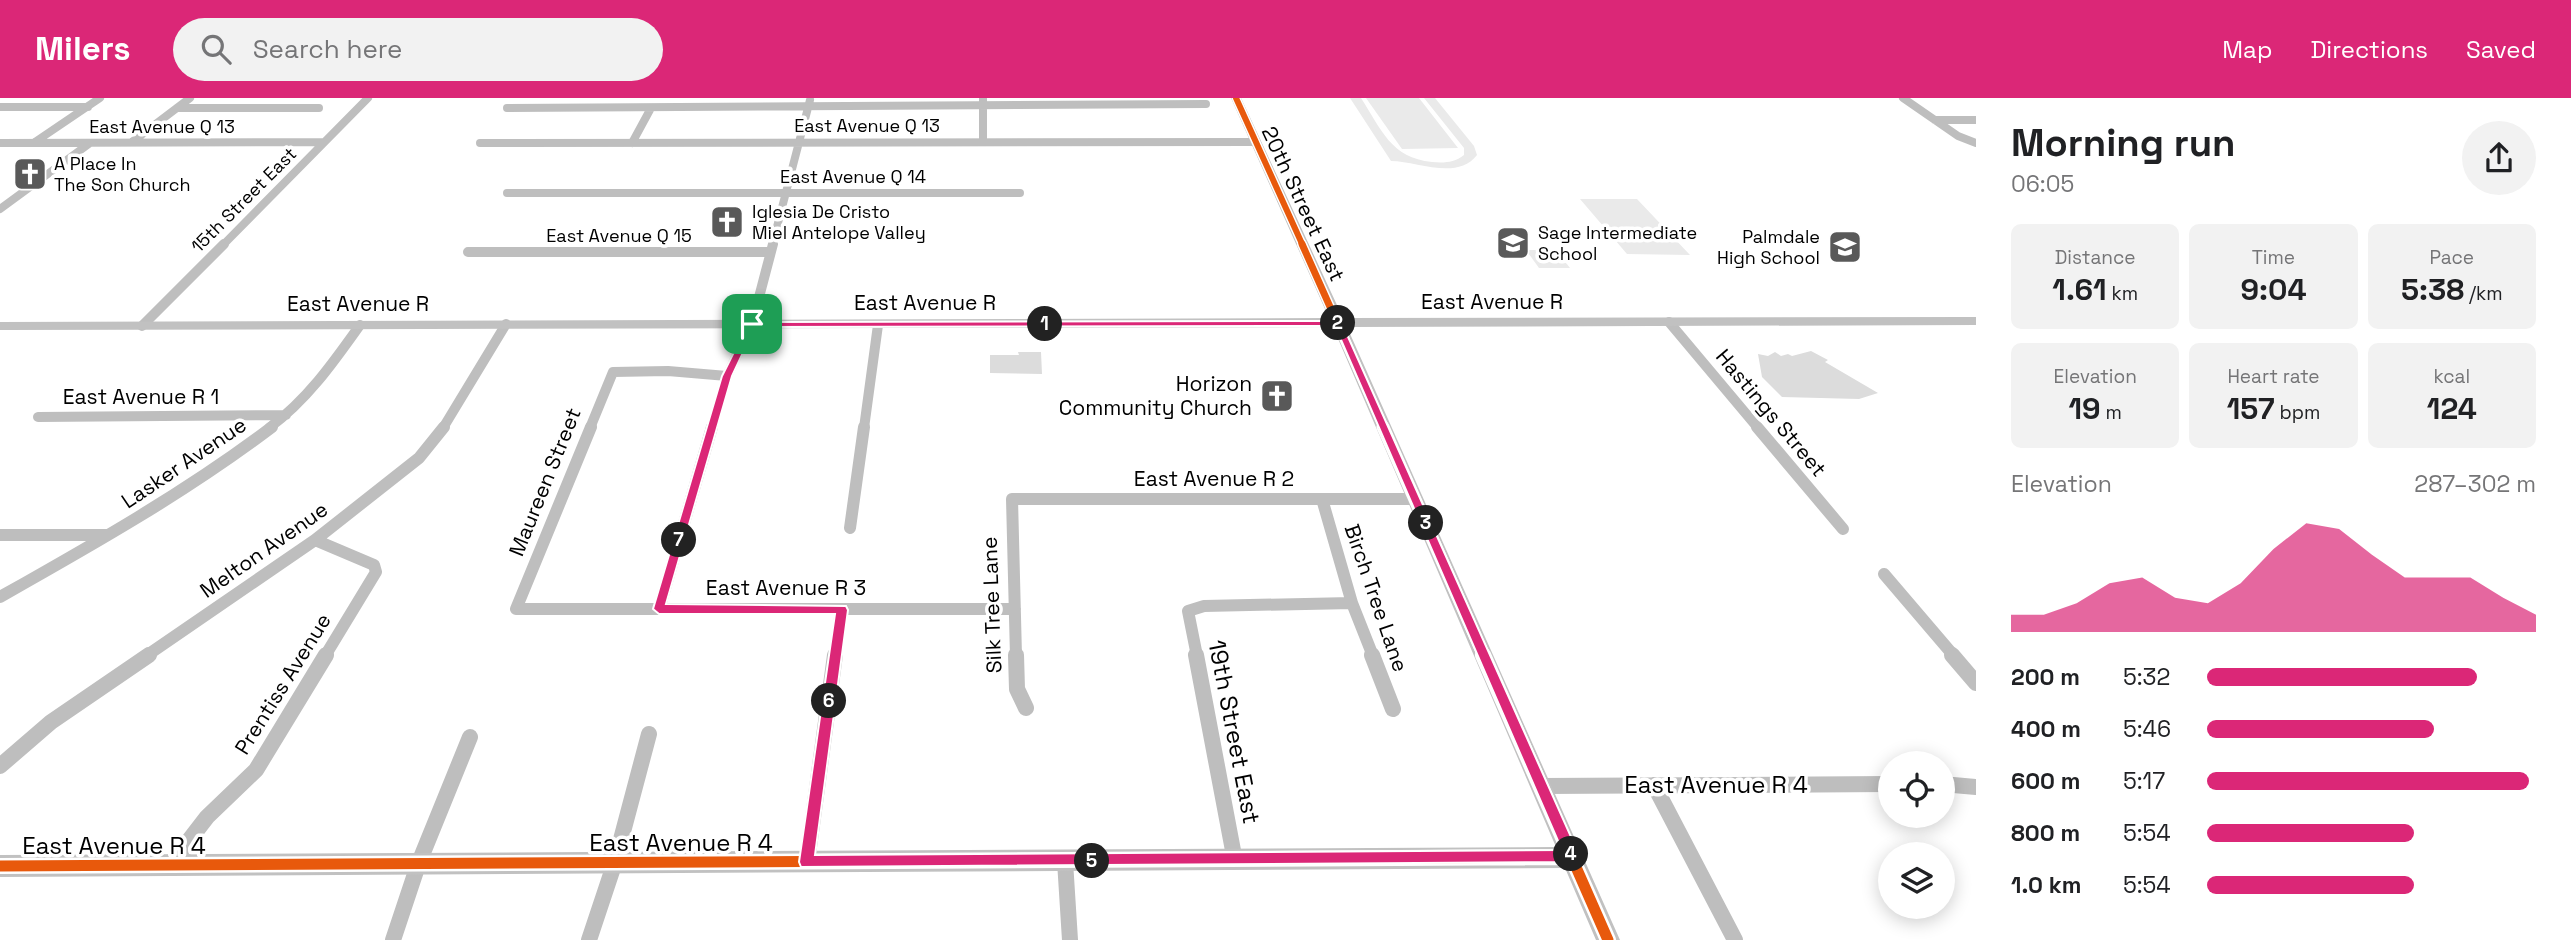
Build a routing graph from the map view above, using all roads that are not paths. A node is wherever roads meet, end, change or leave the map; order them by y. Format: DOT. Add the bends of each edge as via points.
graph roads {
  1 [pos="100,98"];
  2 [pos="190,98"];
  3 [pos="368,98"];
  4 [pos="713,98"];
  5 [pos="1236,98"];
  6 [pos="1903,98"];
  7 [pos="983,101"];
  8 [pos="810,102"];
  9 [pos="1206,104"];
  10 [pos="0,107"];
  11 [pos="88,107"];
  12 [pos="710,107"];
  13 [pos="177,108"];
  14 [pos="319,108"];
  15 [pos="507,108"];
  16 [pos="651,108"];
  17 [pos="1935,120"];
  18 [pos="1976,120"];
  19 [pos="91,142"];
  20 [pos="132,142"];
  21 [pos="324,142"];
  22 [pos="799,142"];
  23 [pos="983,142"];
  24 [pos="1254,142"];
  25 [pos="0,143"];
  26 [pos="35,143"];
  27 [pos="480,143"];
  28 [pos="632,143"];
  29 [pos="1976,143"];
  30 [pos="507,193"];
  31 [pos="785,193"];
  32 [pos="1020,193"];
  33 [pos="0,209"];
  34 [pos="468,252"];
  35 [pos="770,252"];
  36 [pos="1976,321"];
  37 [pos="1669,322"];
  38 [pos="1338,323"];
  39 [pos="506,324"];
  40 [pos="752,324"];
  41 [pos="360,325"];
  42 [pos="878,325"];
  43 [pos="0,326"];
  44 [pos="142,326"];
  45 [pos="727,376"];
  46 [pos="286,415"];
  47 [pos="38,417"];
  48 [pos="1012,499"];
  49 [pos="1322,499"];
  50 [pos="1415,499"];
  51 [pos="850,528"];
  52 [pos="1843,529"];
  53 [pos="0,535"];
  54 [pos="110,535"];
  55 [pos="315,540"];
  56 [pos="1884,574"];
  57 [pos="0,597"];
  58 [pos="1352,603"];
  59 [pos="516,609"];
  60 [pos="659,609"];
  61 [pos="1015,609"];
  62 [pos="841,610"];
  63 [pos="1976,683"];
  64 [pos="1026,708"];
  65 [pos="1393,709"];
  66 [pos="649,734"];
  67 [pos="470,737"];
  68 [pos="0,766"];
  69 [pos="1878,784"];
  70 [pos="1654,785"];
  71 [pos="1955,785"];
  72 [pos="1542,786"];
  73 [pos="1976,787"];
  74 [pos="1573,857"];
  75 [pos="1065,861"];
  76 [pos="1235,861"];
  77 [pos="615,862"];
  78 [pos="807,862"];
  79 [pos="170,865"];
  80 [pos="418,865"];
  81 [pos="0,866"];
  82 [pos="393,940"];
  83 [pos="589,940"];
  84 [pos="1070,940"];
  85 [pos="1608,940"];
  86 [pos="1735,940"];
  1 -- 11 [label="street"];
  2 -- 13 [label="street"];
  3 -- 21 [label="street, 15th Street East"];
  4 -- 12 [label="street"];
  5 -- 24 [label="street, 20th Street East"];
  6 -- 17 [label="street"];
  7 -- 8 [label="street"];
  7 -- 9 [label="street"];
  7 -- 23 [label="street"];
  8 -- 12 [label="street"];
  8 -- 22 [label="street"];
  10 -- 11 [label="street"];
  11 -- 26 [label="street"];
  12 -- 16 [label="street"];
  13 -- 14 [label="street"];
  13 -- 20 [label="street"];
  15 -- 16 [label="street"];
  16 -- 28 [label="street"];
  17 -- 18 [label="street"];
  17 -- 29 [label="street"];
  19 -- 20 [label="street, East Avenue Q 13"];
  19 -- 26 [label="street, East Avenue Q 13"];
  19 -- 33 [label="street"];
  20 -- 21 [label="street, East Avenue Q 13"];
  21 -- 44 [label="street, 15th Street East"];
  22 -- 23 [label="street, East Avenue Q 13"];
  22 -- 28 [label="street, East Avenue Q 13"];
  22 -- 31 [label="street"];
  23 -- 24 [label="street, East Avenue Q 13"];
  24 -- 38 [label="street, 20th Street East"];
  25 -- 26 [label="street, East Avenue Q 13"];
  27 -- 28 [label="street, East Avenue Q 13"];
  30 -- 31 [label="street, East Avenue Q 14"];
  31 -- 32 [label="street, East Avenue Q 14"];
  31 -- 35 [label="street"];
  34 -- 35 [label="street, East Avenue Q 15"];
  35 -- 40 [label="street"];
  36 -- 37 [label="street, East Avenue R"];
  37 -- 38 [label="street, East Avenue R"];
  37 -- 52 [label="street, Hastings Street"];
  38 -- 42 [label="street, East Avenue R"];
  38 -- 50 [label="street, 20th Street East"];
  39 -- 40 [label="street, East Avenue R"];
  39 -- 41 [label="street, East Avenue R"];
  39 -- 55 [label="street, Melton Avenue" via="435,441"];
  40 -- 42 [label="street, East Avenue R"];
  40 -- 45 [label="street"];
  41 -- 44 [label="street, East Avenue R"];
  41 -- 46 [label="street, Lasker Avenue" via="320,380"];
  42 -- 51 [label="street"];
  43 -- 44 [label="street, East Avenue R"];
  45 -- 59 [label="street, Maureen Street" via="613,372"];
  45 -- 60 [label="street"];
  46 -- 47 [label="street, East Avenue R 1"];
  46 -- 54 [label="street, Lasker Avenue" via="217,468"];
  48 -- 49 [label="street, East Avenue R 2"];
  48 -- 61 [label="street, Silk Tree Lane"];
  49 -- 50 [label="street, East Avenue R 2"];
  49 -- 58 [label="street, Birch Tree Lane"];
  50 -- 72 [label="street, 20th Street East"];
  53 -- 54 [label="street"];
  54 -- 57 [label="street, Lasker Avenue"];
  55 -- 68 [label="street, Melton Avenue" via="62,714"];
  55 -- 79 [label="street, Prentiss Avenue" via="374,565 376,572 256,770 207,817"];
  56 -- 63 [label="street"];
  58 -- 65 [label="street, Birch Tree Lane"];
  58 -- 76 [label="street, 19th Street East" via="1204,606 1188,611"];
  59 -- 60 [label="street, East Avenue R 3"];
  60 -- 62 [label="street, East Avenue R 3"];
  61 -- 62 [label="street, East Avenue R 3"];
  61 -- 64 [label="street, Silk Tree Lane" via="1017,689"];
  62 -- 78 [label="street"];
  66 -- 77 [label="street"];
  67 -- 80 [label="street"];
  69 -- 70 [label="street, East Avenue R 4"];
  70 -- 72 [label="street, East Avenue R 4"];
  70 -- 86 [label="street"];
  71 -- 73 [label="street"];
  72 -- 74 [label="street, 20th Street East"];
  74 -- 76 [label="street, East Avenue R 4"];
  74 -- 85 [label="street, 20th Street East"];
  75 -- 76 [label="street, East Avenue R 4"];
  75 -- 78 [label="street, East Avenue R 4"];
  75 -- 84 [label="street"];
  77 -- 78 [label="street, East Avenue R 4"];
  77 -- 80 [label="street, East Avenue R 4"];
  77 -- 83 [label="street"];
  79 -- 80 [label="street, East Avenue R 4"];
  79 -- 81 [label="street, East Avenue R 4"];
  80 -- 82 [label="street"];
}
